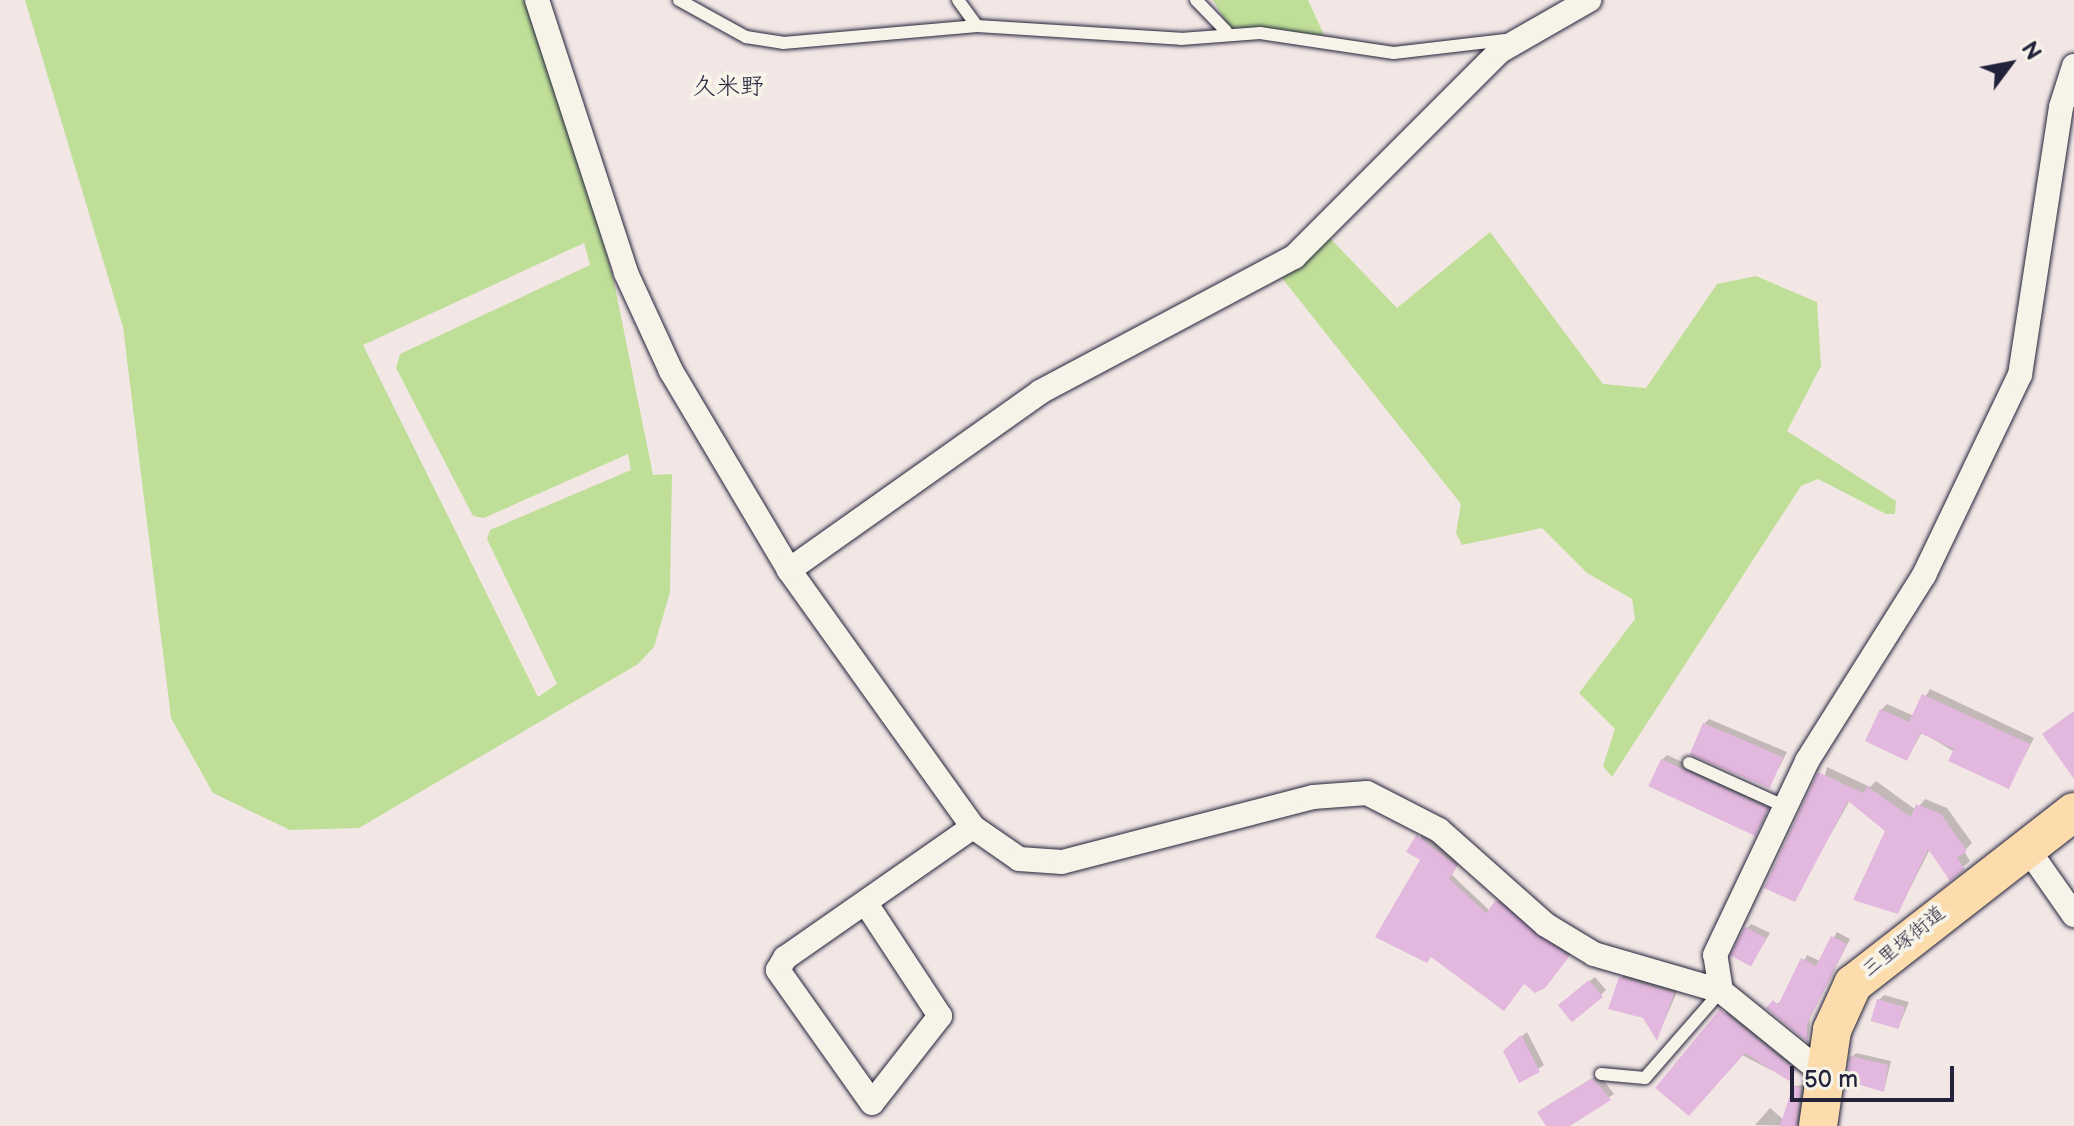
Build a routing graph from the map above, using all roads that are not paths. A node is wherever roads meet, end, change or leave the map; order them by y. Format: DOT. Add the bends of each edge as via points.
graph roads {
  1 [pos="539,0"];
  2 [pos="679,0"];
  3 [pos="958,0"];
  4 [pos="1196,0"];
  5 [pos="1589,0"];
  6 [pos="977,26"];
  7 [pos="1226,31"];
  8 [pos="1517,38"];
  9 [pos="2074,66"];
  10 [pos="789,570"];
  11 [pos="1689,763"];
  12 [pos="1784,806"];
  13 [pos="2074,812"];
  14 [pos="973,827"];
  15 [pos="2027,848"];
  16 [pos="867,905"];
  17 [pos="2074,915"];
  18 [pos="1721,991"];
  19 [pos="1601,1074"];
  20 [pos="1826,1076"];
  21 [pos="1818,1126"];
  1 -- 10 [label="street" via="649,325"];
  2 -- 6 [label="lane" via="746,37 783,43"];
  3 -- 6 [label="lane"];
  4 -- 7 [label="lane"];
  5 -- 8 [label="street"];
  6 -- 7 [label="lane" via="1181,39"];
  7 -- 8 [label="lane" via="1394,53"];
  8 -- 10 [label="street" via="1294,257 1040,392"];
  9 -- 12 [label="street" via="2061,107 2020,375 1924,575"];
  10 -- 14 [label="street"];
  11 -- 12 [label="lane"];
  12 -- 18 [label="street" via="1715,955"];
  13 -- 15 [label="main road, 三里塚街道"];
  14 -- 16 [label="street"];
  14 -- 18 [label="street" via="1019,859 1062,862 1313,797 1367,793 1439,830 1546,925 1594,954"];
  15 -- 17 [label="street"];
  15 -- 20 [label="main road, 三里塚街道" via="1853,984 1832,1030"];
  16 -- 16 [label="street" via="785,958 778,970 872,1103 940,1016"];
  18 -- 19 [label="lane" via="1645,1078"];
  18 -- 20 [label="street"];
  20 -- 21 [label="main road, 三里塚街道"];
}
